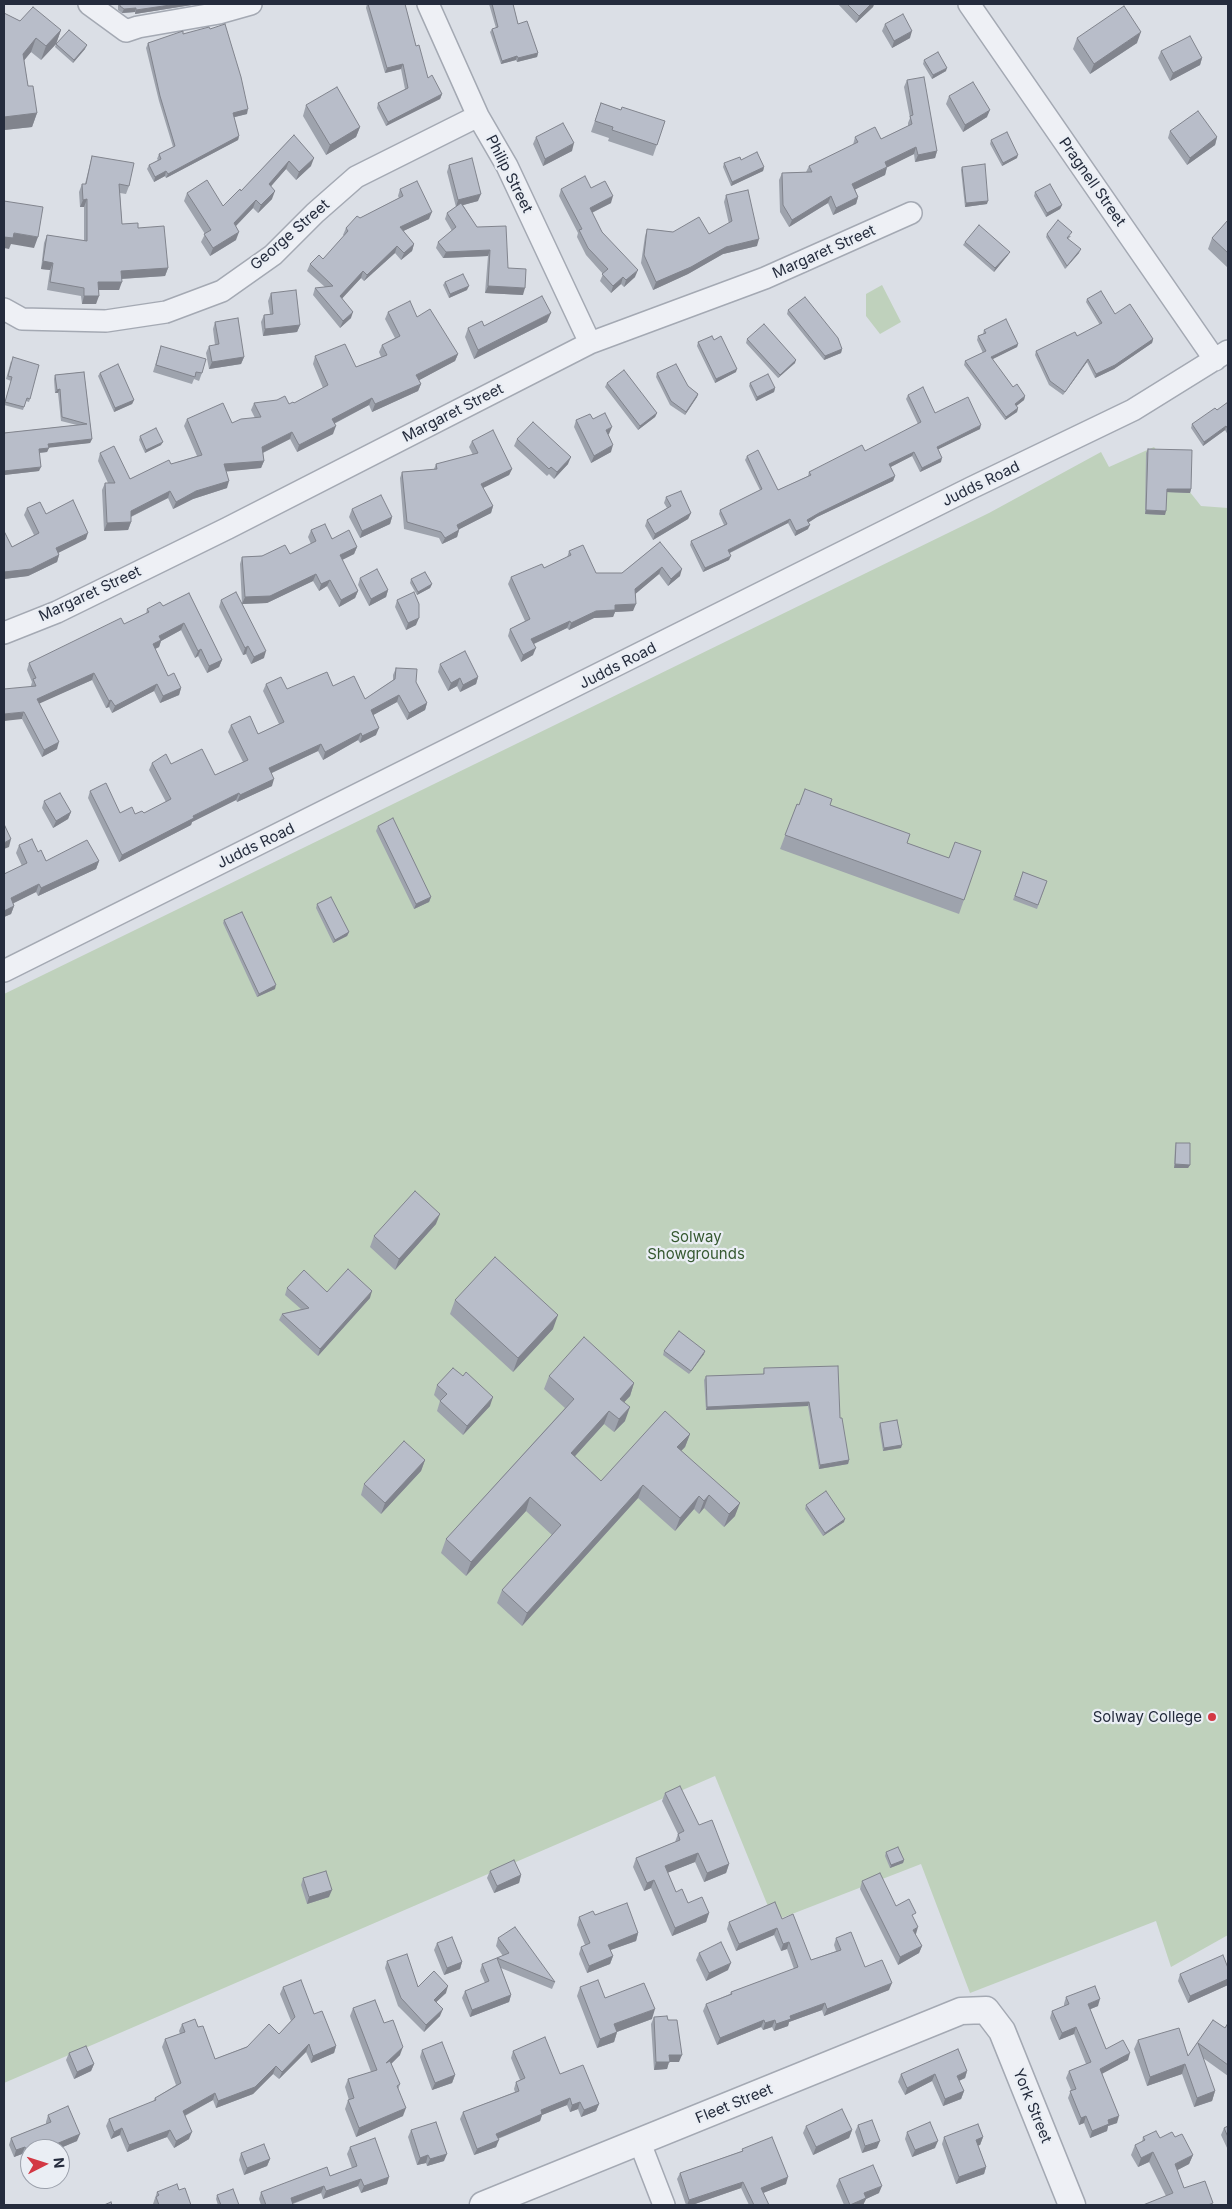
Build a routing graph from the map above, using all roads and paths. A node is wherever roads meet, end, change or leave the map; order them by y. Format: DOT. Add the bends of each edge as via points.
graph roads {
  1 [pos="90,4"];
  2 [pos="252,4"];
  3 [pos="428,4"];
  4 [pos="969,4"];
  5 [pos="478,116"];
  6 [pos="911,214"];
  7 [pos="4,308"];
  8 [pos="590,343"];
  9 [pos="1222,356"];
  10 [pos="4,633"];
  11 [pos="4,971"];
  12 [pos="986,2010"];
  13 [pos="640,2143"];
  14 [pos="483,2205"];
  15 [pos="664,2205"];
  16 [pos="1072,2205"];
  1 -- 2 [label="street" via="126,31"];
  3 -- 5 [label="street, Philip Street"];
  4 -- 9 [label="street, Pragnell Street"];
  5 -- 7 [label="street, George Street" via="356,177 273,255 222,291 166,312 106,322 22,319"];
  5 -- 8 [label="street, Philip Street" via="507,166"];
  6 -- 8 [label="street, Margaret Street" via="765,278"];
  8 -- 10 [label="street, Margaret Street" via="228,528 57,612"];
  9 -- 11 [label="street, Judds Road" via="1118,418 962,492"];
  12 -- 13 [label="street, Fleet Street" via="961,2011"];
  12 -- 16 [label="street, York Street" via="1002,2031"];
  13 -- 14 [label="street, Fleet Street"];
  13 -- 15 [label="street"];
}
